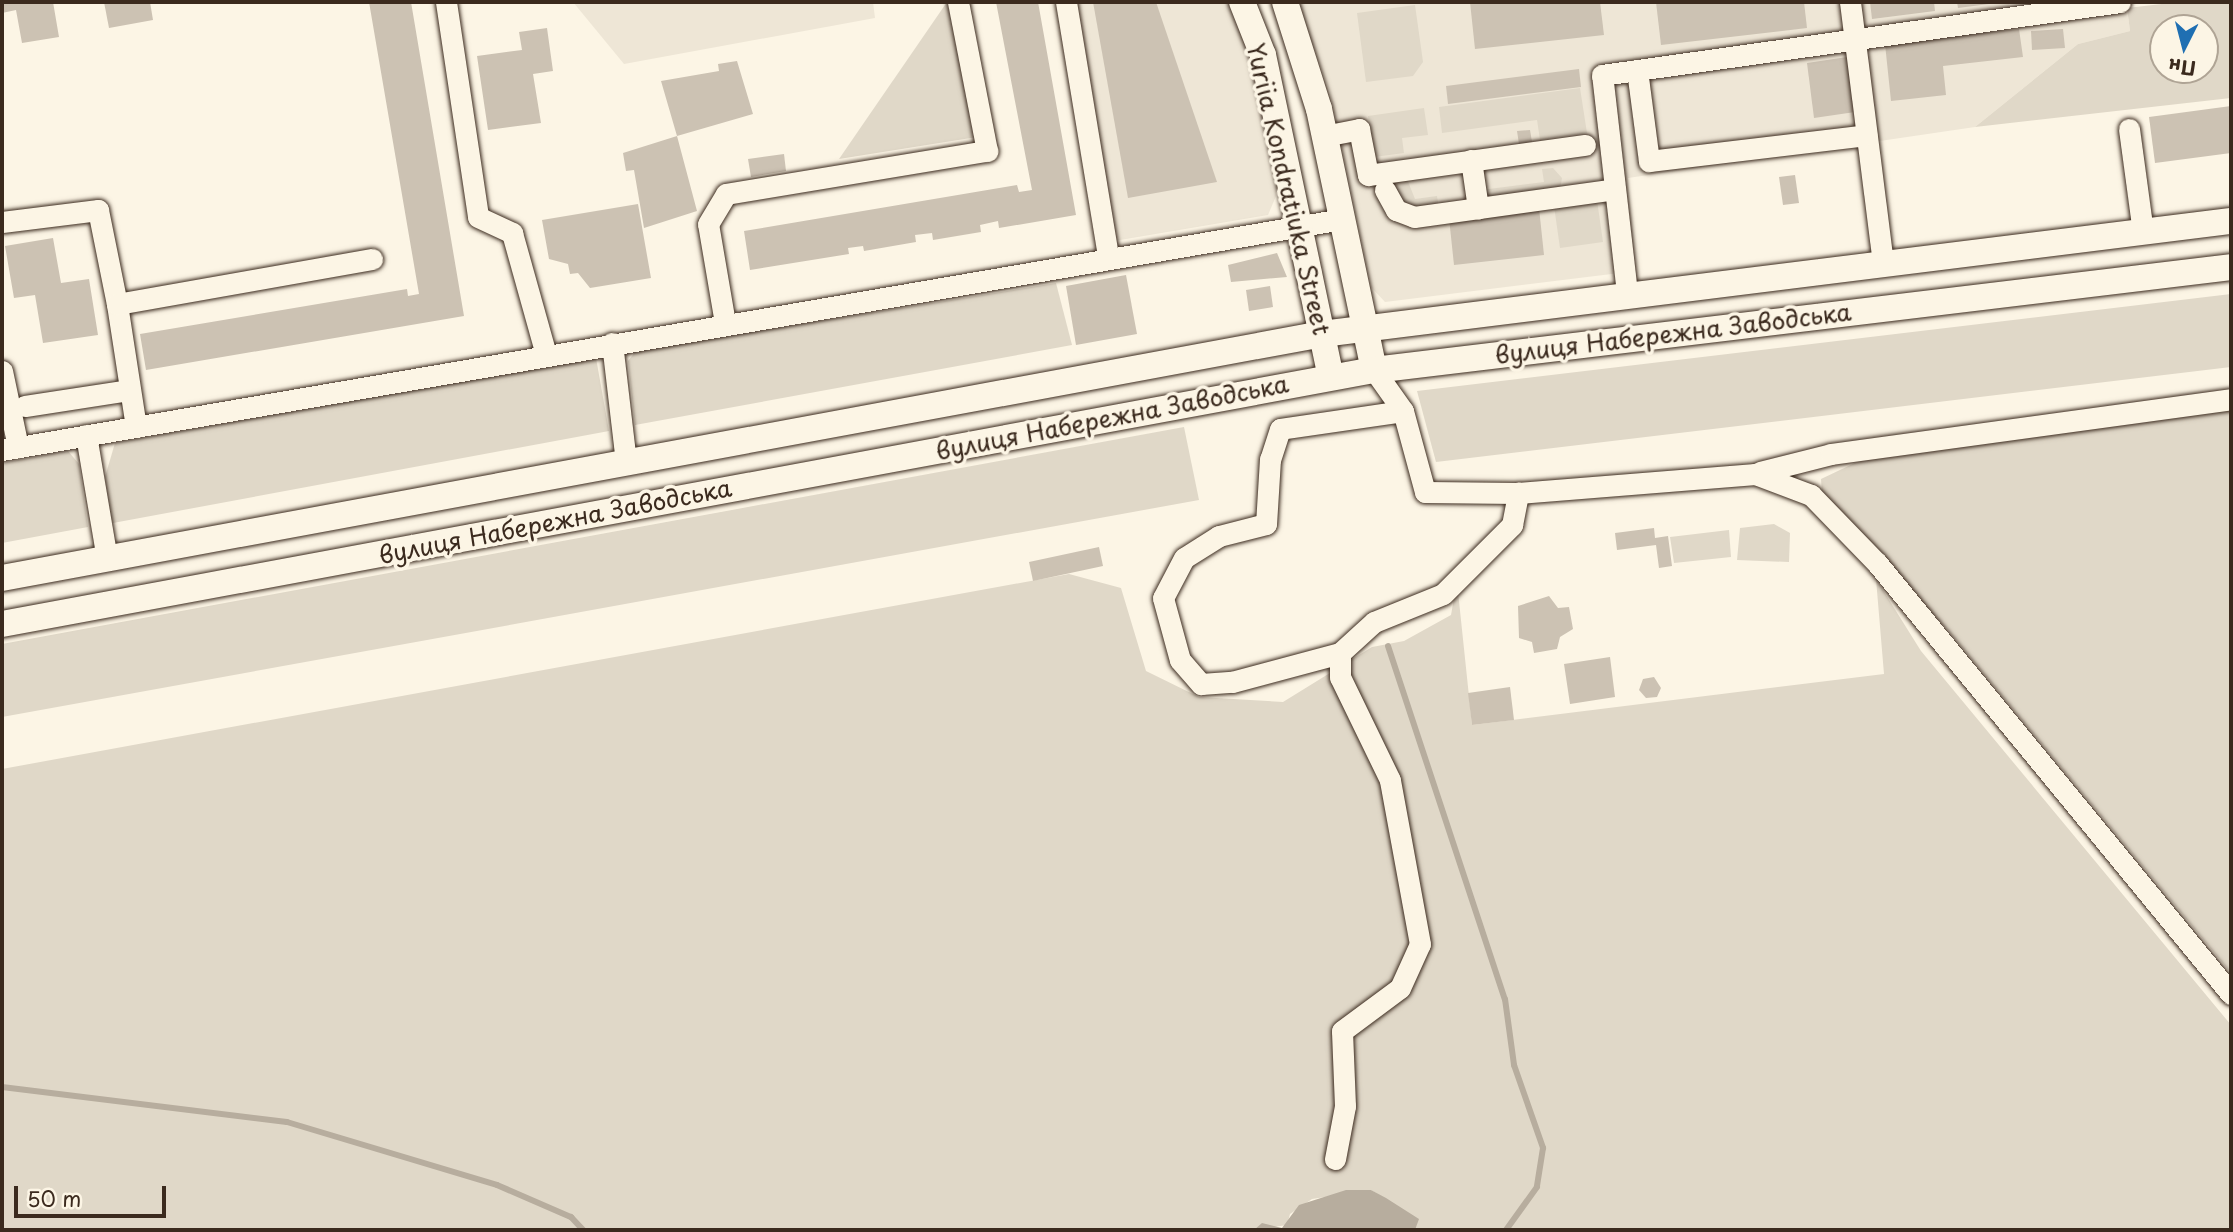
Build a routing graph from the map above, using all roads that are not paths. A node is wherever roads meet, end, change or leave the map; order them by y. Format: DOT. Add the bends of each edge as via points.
graph roads {
  1 [pos="446,2"];
  2 [pos="958,2"];
  3 [pos="1066,2"];
  4 [pos="1242,2"];
  5 [pos="1285,2"];
  6 [pos="1850,2"];
  7 [pos="2120,2"];
  8 [pos="1951,11"];
  9 [pos="1853,40"];
  10 [pos="1637,70"];
  11 [pos="2129,129"];
  12 [pos="1866,135"];
  13 [pos="1324,136"];
  14 [pos="1586,145"];
  15 [pos="1471,160"];
  16 [pos="1615,189"];
  17 [pos="1385,190"];
  18 [pos="1478,208"];
  19 [pos="1342,219"];
  20 [pos="2231,221"];
  21 [pos="2,222"];
  22 [pos="1298,226"];
  23 [pos="2143,232"];
  24 [pos="1108,256"];
  25 [pos="372,259"];
  26 [pos="1883,264"];
  27 [pos="2231,267"];
  28 [pos="1627,293"];
  29 [pos="117,304"];
  30 [pos="725,323"];
  31 [pos="1364,327"];
  32 [pos="1322,334"];
  33 [pos="612,343"];
  34 [pos="546,355"];
  35 [pos="1374,370"];
  36 [pos="2,371"];
  37 [pos="1331,377"];
  38 [pos="130,390"];
  39 [pos="2231,399"];
  40 [pos="25,406"];
  41 [pos="1403,411"];
  42 [pos="136,427"];
  43 [pos="86,435"];
  44 [pos="10,448"];
  45 [pos="626,462"];
  46 [pos="1755,474"];
  47 [pos="1518,493"];
  48 [pos="107,559"];
  49 [pos="2,578"];
  50 [pos="2,624"];
  51 [pos="1339,653"];
  52 [pos="2231,994"];
  53 [pos="1335,1159"];
  1 -- 34 [label="street" via="478,217 512,233"];
  2 -- 30 [label="street" via="988,151 726,194 708,224"];
  3 -- 24 [label="street"];
  4 -- 22 [label="main road, Yuriia Kondratiuka Street" via="1263,55"];
  5 -- 13 [label="main road, Yuriia Kondratiuka Street"];
  6 -- 9 [label="street"];
  7 -- 8 [label="street"];
  8 -- 9 [label="street"];
  9 -- 10 [label="street"];
  9 -- 12 [label="street"];
  10 -- 12 [label="street" via="1648,161"];
  10 -- 16 [label="street" via="1602,75"];
  11 -- 23 [label="street"];
  12 -- 26 [label="street"];
  13 -- 15 [label="street" via="1359,129 1368,175"];
  13 -- 19 [label="main road, Yuriia Kondratiuka Street"];
  14 -- 15 [label="street"];
  15 -- 18 [label="street"];
  16 -- 18 [label="street"];
  16 -- 28 [label="street"];
  17 -- 18 [label="street" via="1396,211 1414,217"];
  19 -- 22 [label="street"];
  19 -- 31 [label="main road, Yuriia Kondratiuka Street"];
  20 -- 23 [label="main road, вулиця Набережна Заводська"];
  21 -- 29 [label="street" via="98,210"];
  22 -- 24 [label="street"];
  22 -- 32 [label="main road, Yuriia Kondratiuka Street"];
  23 -- 26 [label="main road, вулиця Набережна Заводська"];
  24 -- 30 [label="street"];
  25 -- 29 [label="street"];
  26 -- 28 [label="main road, вулиця Набережна Заводська"];
  27 -- 35 [label="main road, вулиця Набережна Заводська"];
  28 -- 31 [label="main road, вулиця Набережна Заводська"];
  29 -- 38 [label="street"];
  30 -- 33 [label="street"];
  31 -- 32 [label="main road, вулиця Набережна Заводська"];
  31 -- 35 [label="main road, Yuriia Kondratiuka Street"];
  32 -- 37 [label="main road, Yuriia Kondratiuka Street"];
  32 -- 45 [label="main road, вулиця Набережна Заводська"];
  33 -- 34 [label="street"];
  33 -- 45 [label="street"];
  34 -- 42 [label="street"];
  35 -- 37 [label="main road, вулиця Набережна Заводська"];
  35 -- 41 [label="street"];
  36 -- 44 [label="street"];
  37 -- 50 [label="main road, вулиця Набережна Заводська"];
  38 -- 40 [label="street"];
  38 -- 42 [label="street"];
  39 -- 46 [label="street" via="1831,454"];
  41 -- 47 [label="street" via="1425,492"];
  41 -- 51 [label="street" via="1280,429 1270,459 1266,524 1219,536 1184,558 1163,598 1180,660 1201,684 1232,682"];
  42 -- 43 [label="street"];
  43 -- 44 [label="street"];
  43 -- 48 [label="street"];
  45 -- 48 [label="main road, вулиця Набережна Заводська"];
  46 -- 47 [label="street"];
  46 -- 52 [label="street" via="1811,495 1842,525"];
  47 -- 51 [label="street" via="1512,525 1443,594 1374,622"];
  48 -- 49 [label="main road, вулиця Набережна Заводська"];
  51 -- 53 [label="street" via="1340,677 1390,780 1420,944 1400,988 1342,1031 1345,1106"];
}
